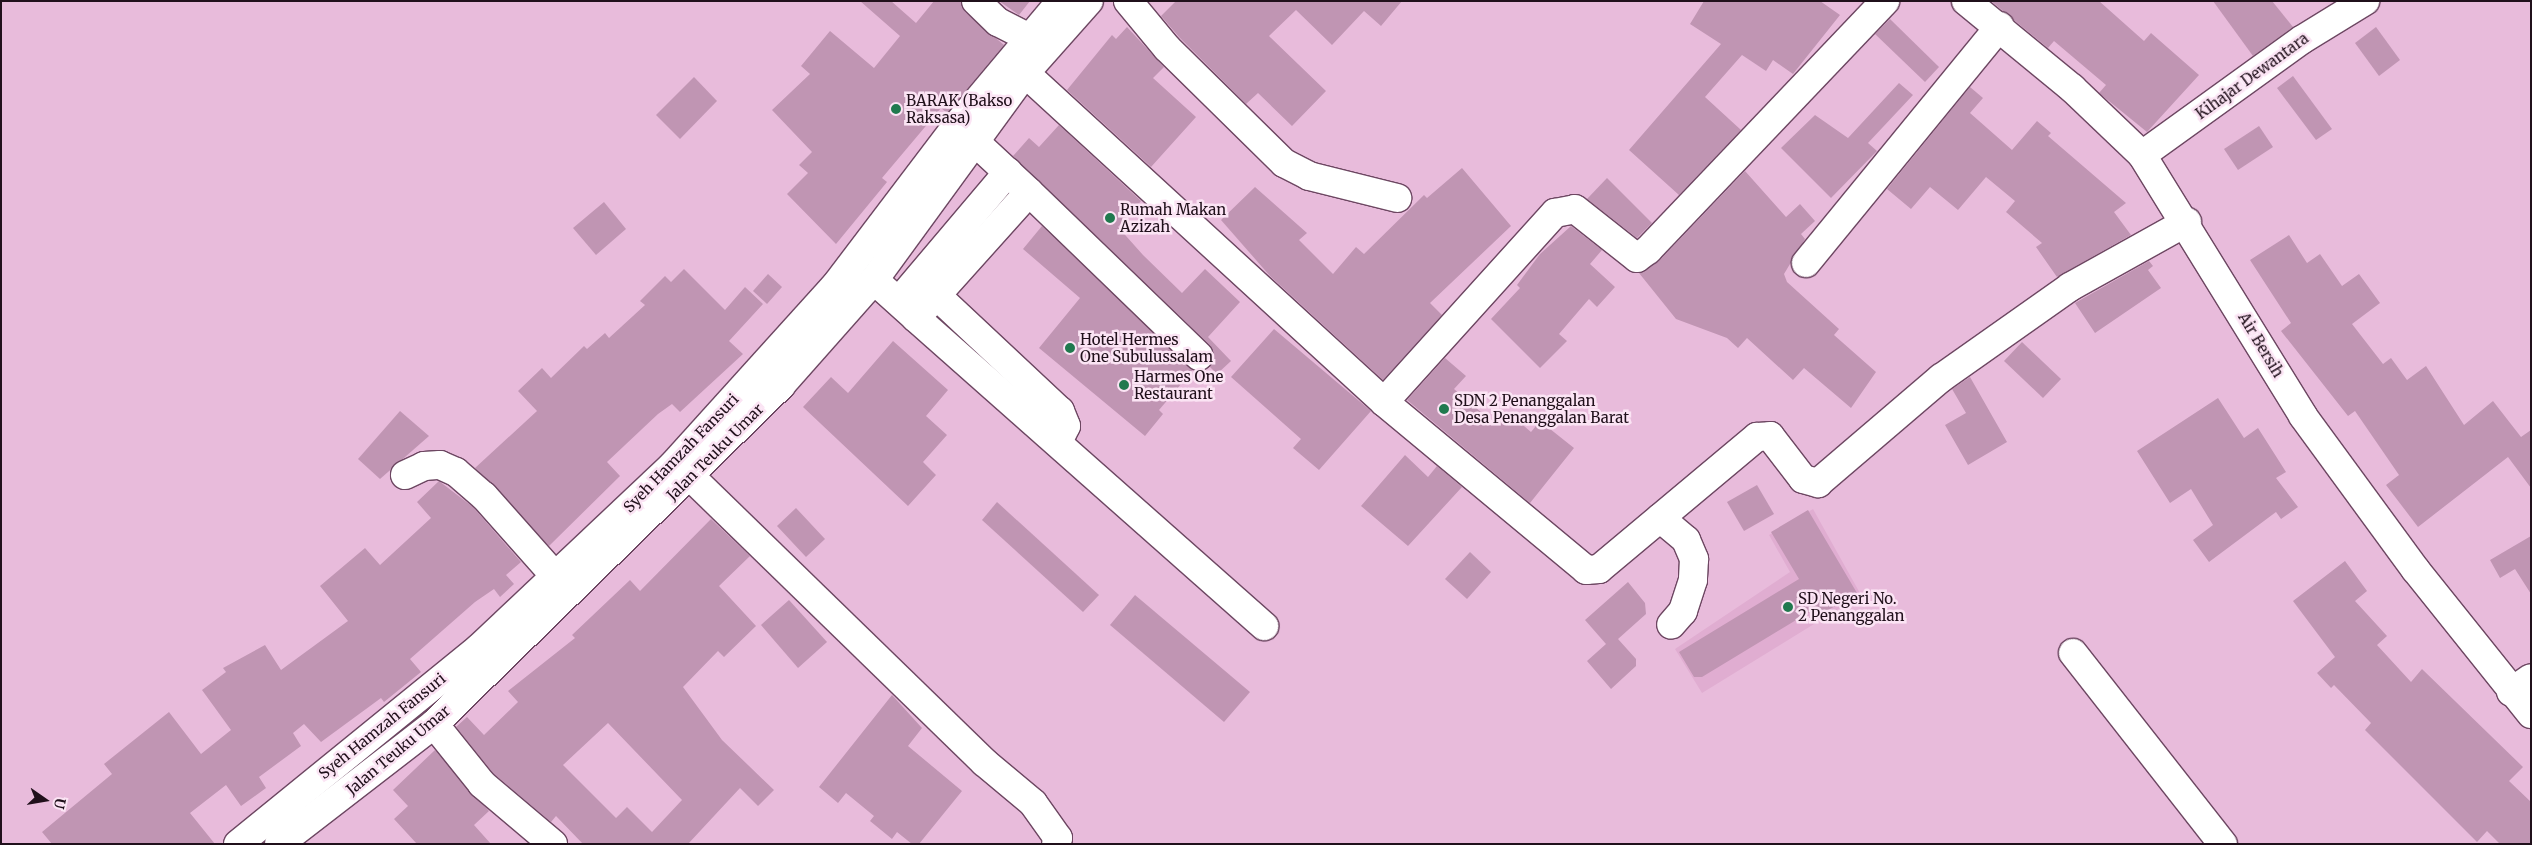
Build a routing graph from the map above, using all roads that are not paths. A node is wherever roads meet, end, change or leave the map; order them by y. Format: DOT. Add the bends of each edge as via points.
graph roads {
  1 [pos="976,1"];
  2 [pos="1061,1"];
  3 [pos="1089,1"];
  4 [pos="1128,1"];
  5 [pos="1885,1"];
  6 [pos="1966,1"];
  7 [pos="2365,1"];
  8 [pos="2000,26"];
  9 [pos="1032,39"];
  10 [pos="1025,73"];
  11 [pos="965,134"];
  12 [pos="2142,155"];
  13 [pos="1008,172"];
  14 [pos="1029,192"];
  15 [pos="1396,198"];
  16 [pos="2187,222"];
  17 [pos="1806,263"];
  18 [pos="874,280"];
  19 [pos="936,295"];
  20 [pos="907,310"];
  21 [pos="1199,356"];
  22 [pos="1384,402"];
  23 [pos="1058,442"];
  24 [pos="405,475"];
  25 [pos="691,477"];
  26 [pos="1660,518"];
  27 [pos="556,577"];
  28 [pos="1671,625"];
  29 [pos="1264,626"];
  30 [pos="2073,653"];
  31 [pos="2521,685"];
  32 [pos="2531,714"];
  33 [pos="434,724"];
  34 [pos="238,844"];
  35 [pos="279,844"];
  36 [pos="553,844"];
  37 [pos="1056,844"];
  38 [pos="2223,844"];
  1 -- 9 [label="main road" via="998,22"];
  2 -- 9 [label="main road, Syeh Hamzah Fansuri"];
  3 -- 10 [label="main road, Jalan Teuku Umar"];
  4 -- 15 [label="main road" via="1167,48 1284,163 1309,176"];
  5 -- 22 [label="main road" via="1648,250 1637,258 1575,209 1555,213"];
  6 -- 8 [label="main road, Air Bersih"];
  7 -- 12 [label="main road, Kihajar Dewantara" via="2302,39"];
  8 -- 12 [label="main road, Air Bersih"];
  8 -- 17 [label="main road"];
  9 -- 11 [label="main road, Syeh Hamzah Fansuri"];
  10 -- 11 [label="main road, Jalan Teuku Umar"];
  10 -- 22 [label="main road"];
  11 -- 13 [label="main road"];
  11 -- 18 [label="main road, Jalan Teuku Umar"];
  11 -- 27 [label="main road, Syeh Hamzah Fansuri" via="835,286 673,465"];
  12 -- 16 [label="main road, Air Bersih"];
  13 -- 14 [label="main road"];
  13 -- 20 [label="main road"];
  14 -- 19 [label="main road"];
  14 -- 21 [label="main road"];
  16 -- 26 [label="main road" via="2070,287 1949,372 1818,482 1803,479 1770,436 1764,435"];
  16 -- 31 [label="main road, Air Bersih" via="2303,416"];
  18 -- 20 [label="main road"];
  18 -- 25 [label="main road, Jalan Teuku Umar"];
  19 -- 20 [label="main road"];
  19 -- 23 [label="main road" via="1060,411 1066,426"];
  20 -- 23 [label="main road"];
  22 -- 26 [label="main road" via="1586,570 1599,569"];
  23 -- 29 [label="main road"];
  24 -- 27 [label="main road" via="424,466 440,465 456,472 484,496"];
  25 -- 33 [label="main road, Jalan Teuku Umar"];
  25 -- 37 [label="main road" via="984,762 1033,803 1058,838"];
  26 -- 28 [label="main road" via="1686,540 1694,559 1691,588 1682,611"];
  27 -- 34 [label="main road, Syeh Hamzah Fansuri" via="479,648"];
  30 -- 38 [label="main road"];
  31 -- 32 [label="main road, Air Bersih"];
  33 -- 35 [label="main road, Jalan Teuku Umar"];
  33 -- 36 [label="main road" via="482,784"];
}
